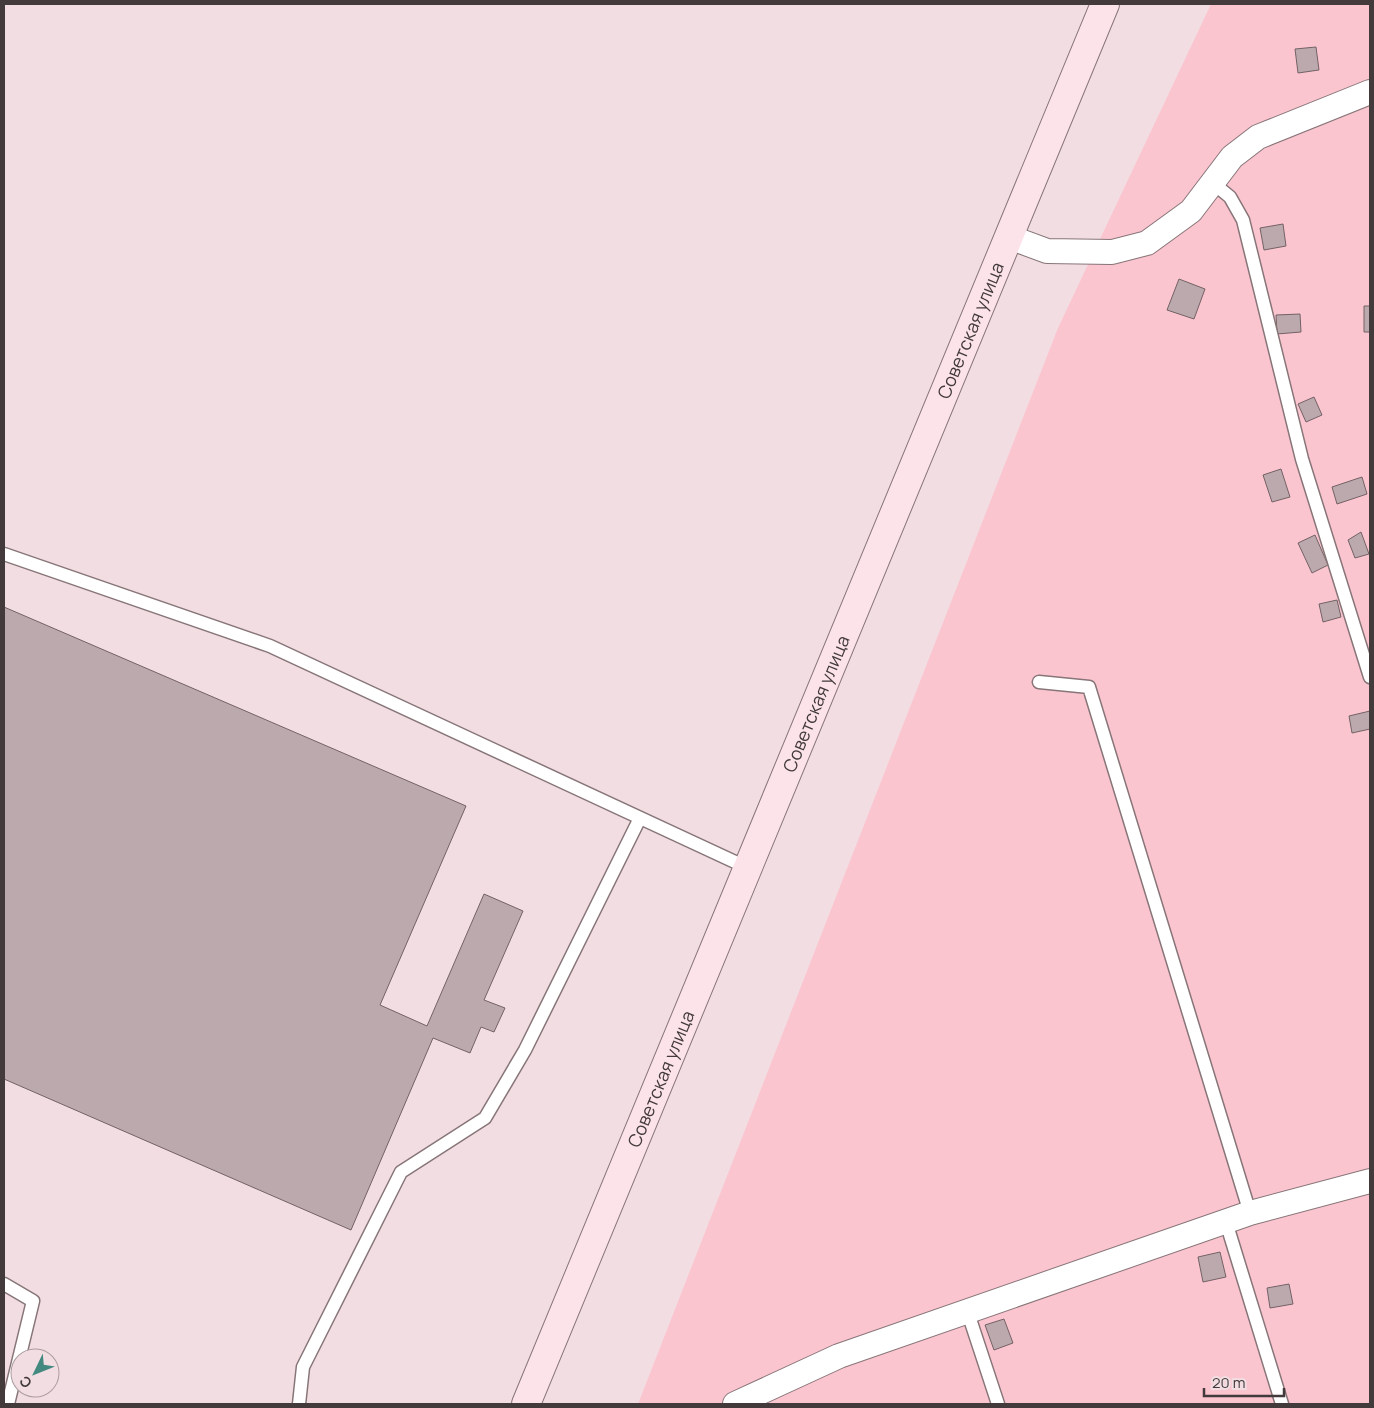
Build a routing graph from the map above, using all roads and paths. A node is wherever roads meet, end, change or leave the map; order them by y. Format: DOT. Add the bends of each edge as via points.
graph roads {
  1 [pos="1105,4"];
  2 [pos="1370,92"];
  3 [pos="1213,183"];
  4 [pos="1009,238"];
  5 [pos="4,554"];
  6 [pos="1370,677"];
  7 [pos="1039,682"];
  8 [pos="640,818"];
  9 [pos="748,868"];
  10 [pos="1370,1181"];
  11 [pos="1250,1213"];
  12 [pos="1226,1222"];
  13 [pos="4,1284"];
  14 [pos="968,1313"];
  15 [pos="8,1404"];
  16 [pos="299,1404"];
  17 [pos="526,1404"];
  18 [pos="735,1404"];
  19 [pos="998,1404"];
  20 [pos="1282,1404"];
  1 -- 4 [label="main road, Советская улица"];
  2 -- 3 [label="street" via="1258,136 1232,157"];
  3 -- 4 [label="street" via="1191,211 1147,243 1112,252 1047,251"];
  3 -- 6 [label="lane" via="1230,197 1243,220 1302,459"];
  4 -- 9 [label="main road, Советская улица"];
  5 -- 8 [label="lane" via="270,646"];
  7 -- 11 [label="lane" via="1089,686"];
  8 -- 9 [label="lane"];
  8 -- 16 [label="lane" via="525,1050 485,1118 401,1172 303,1367"];
  9 -- 17 [label="main road, Советская улица"];
  10 -- 11 [label="street"];
  11 -- 12 [label="street"];
  12 -- 14 [label="street"];
  12 -- 20 [label="lane"];
  13 -- 15 [label="lane" via="34,1301"];
  14 -- 18 [label="street" via="839,1356"];
  14 -- 19 [label="lane"];
}
